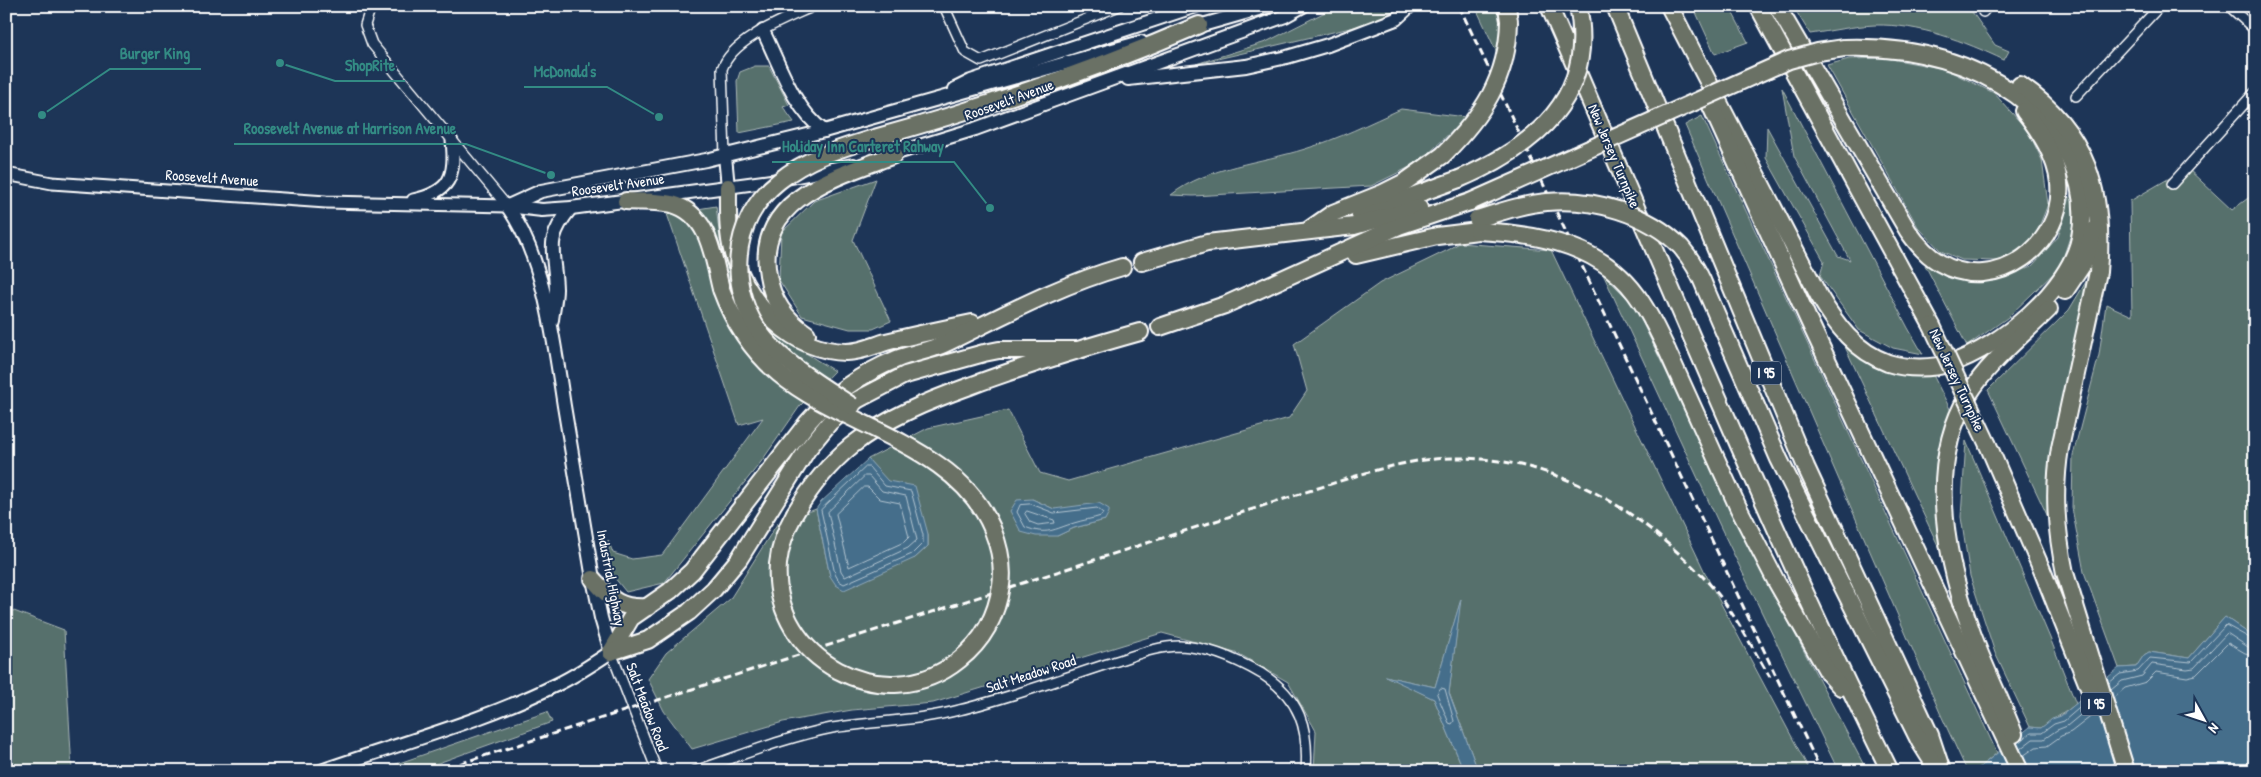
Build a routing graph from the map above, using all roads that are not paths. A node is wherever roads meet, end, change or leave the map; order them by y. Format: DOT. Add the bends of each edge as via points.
graph roads {
  1 [pos="371,6"];
  2 [pos="814,6"];
  3 [pos="944,6"];
  4 [pos="1119,6"];
  5 [pos="1196,6"];
  6 [pos="1269,6"];
  7 [pos="1303,6"];
  8 [pos="1410,6"];
  9 [pos="1549,6"];
  10 [pos="1578,6"];
  11 [pos="1615,6"];
  12 [pos="1665,6"];
  13 [pos="1669,6"];
  14 [pos="1758,6"];
  15 [pos="1777,6"];
  16 [pos="2160,6"];
  17 [pos="2229,6"];
  18 [pos="1508,14"];
  19 [pos="1200,25"];
  20 [pos="2255,30"];
  21 [pos="763,31"];
  22 [pos="1842,44"];
  23 [pos="1986,76"];
  24 [pos="1103,83"];
  25 [pos="2255,92"];
  26 [pos="2076,96"];
  27 [pos="935,100"];
  28 [pos="824,131"];
  29 [pos="452,141"];
  30 [pos="894,155"];
  31 [pos="725,156"];
  32 [pos="6,174"];
  33 [pos="2172,184"];
  34 [pos="728,186"];
  35 [pos="1465,191"];
  36 [pos="2097,200"];
  37 [pos="626,201"];
  38 [pos="394,205"];
  39 [pos="507,206"];
  40 [pos="571,208"];
  41 [pos="1477,225"];
  42 [pos="1307,230"];
  43 [pos="1142,262"];
  44 [pos="1122,268"];
  45 [pos="1302,272"];
  46 [pos="1003,316"];
  47 [pos="1160,327"];
  48 [pos="551,328"];
  49 [pos="1140,332"];
  50 [pos="885,342"];
  51 [pos="1076,350"];
  52 [pos="917,451"];
  53 [pos="593,579"];
  54 [pos="648,607"];
  55 [pos="2076,633"];
  56 [pos="611,652"];
  57 [pos="1833,668"];
  58 [pos="1990,692"];
  59 [pos="1925,739"];
  60 [pos="321,771"];
  61 [pos="657,771"];
  62 [pos="695,771"];
  63 [pos="1306,771"];
  64 [pos="1890,771"];
  65 [pos="1938,771"];
  66 [pos="1942,771"];
  67 [pos="2020,771"];
  68 [pos="2030,771"];
  69 [pos="2120,771"];
  70 [pos="2126,771"];
  1 -- 29 [label="street" via="366,25 372,44"];
  2 -- 21 [label="street"];
  3 -- 4 [label="street" via="964,52 981,61"];
  5 -- 27 [label="main road" via="971,81"];
  6 -- 19 [label="main road, Roosevelt Avenue"];
  7 -- 24 [label="main road, Roosevelt Avenue" via="1285,16"];
  8 -- 24 [label="main road" via="1396,19 1287,57 1246,66"];
  9 -- 57 [label="highway, New Jersey Turnpike"];
  10 -- 35 [label="highway, bridge" via="1581,53 1577,73 1558,110 1530,140 1485,168"];
  11 -- 59 [label="highway, I 95" via="1806,468"];
  12 -- 58 [label="highway" via="1813,330"];
  13 -- 23 [label="highway" via="1831,316 1856,344 1870,355 1889,363 1930,367 1951,363 1992,343 2012,328 2062,278 2080,240 2082,218 2078,179 2058,136 2028,104"];
  14 -- 55 [label="highway, New Jersey Turnpike / I 95, bridge" via="1932,326"];
  15 -- 23 [label="highway" via="1918,244 1941,264 1974,273 2007,267 2022,260 2046,236 2055,219 2059,200 2059,182 2046,143 2022,108"];
  16 -- 26 [label="street"];
  17 -- 20 [label="street"];
  18 -- 42 [label="highway, bridge" via="1509,42 1497,84 1473,122 1443,155 1405,182 1334,213"];
  19 -- 27 [label="main road, Roosevelt Avenue"];
  19 -- 52 [label="highway, bridge" via="1138,52 1030,91 841,148 812,160 769,190 752,212 742,235 738,280 749,314 761,333 776,351 801,371"];
  21 -- 28 [label="main road" via="803,110"];
  21 -- 31 [label="street" via="734,50 722,69"];
  22 -- 23 [label="highway" via="1915,52"];
  22 -- 35 [label="highway" via="1811,44 1756,64 1521,170"];
  22 -- 36 [label="highway" via="1866,37 1918,41 1943,47 1992,67 2035,96 2069,131 2088,167"];
  24 -- 30 [label="main road, Roosevelt Avenue"];
  25 -- 33 [label="street"];
  27 -- 28 [label="main road, Roosevelt Avenue"];
  28 -- 31 [label="main road, Roosevelt Avenue"];
  29 -- 38 [label="street" via="454,162 451,178 442,189 431,196"];
  29 -- 39 [label="street"];
  30 -- 34 [label="main road, Roosevelt Avenue" via="810,174"];
  30 -- 50 [label="highway" via="825,182 796,200 776,225 767,259 769,282 776,302 799,328 819,339 844,344"];
  31 -- 34 [label="main road"];
  31 -- 39 [label="main road, Roosevelt Avenue" via="542,191"];
  32 -- 38 [label="street, Roosevelt Avenue" via="52,183"];
  34 -- 37 [label="main road, Roosevelt Avenue"];
  34 -- 50 [label="highway" via="728,222 733,254 753,295 779,326 797,339 832,351 859,351"];
  35 -- 42 [label="highway" via="1368,212"];
  35 -- 45 [label="highway"];
  36 -- 55 [label="highway" via="2098,272 2056,473 2060,547"];
  36 -- 58 [label="highway" via="2091,242 2072,283 1984,374 1957,418 1950,443 1945,492 1952,562"];
  37 -- 40 [label="main road, Roosevelt Avenue"];
  37 -- 52 [label="highway, bridge" via="672,204 694,217 708,241 721,289 741,330 759,354 780,374"];
  38 -- 39 [label="street, Roosevelt Avenue"];
  39 -- 40 [label="main road, Roosevelt Avenue" via="542,210"];
  39 -- 48 [label="main road, Industrial Highway" via="531,250"];
  40 -- 48 [label="main road" via="558,224 552,243 556,289"];
  41 -- 45 [label="highway"];
  41 -- 57 [label="highway, bridge" via="1560,242 1581,250 1617,273 1642,302 1776,581"];
  41 -- 59 [label="highway, bridge" via="1523,206 1548,202 1569,201 1612,208 1633,215 1667,235 1691,260 1775,450"];
  42 -- 43 [label="highway" via="1207,243"];
  44 -- 46 [label="highway" via="1056,290"];
  45 -- 47 [label="highway" via="1225,305"];
  46 -- 50 [label="highway"];
  46 -- 54 [label="highway" via="940,346 879,367 831,398 797,435 704,557 680,583"];
  48 -- 53 [label="main road, Industrial Highway"];
  49 -- 51 [label="highway"];
  51 -- 52 [label="highway, bridge" via="934,400 884,424 837,458 795,513 780,552 779,582 790,623 812,652 840,672 876,684 914,682 942,672 974,646 989,625 1001,586 1001,559 995,536 978,504 950,476"];
  51 -- 56 [label="highway" via="999,350 984,353 905,375 857,400 818,435 739,559 714,589 689,612 648,640"];
  53 -- 54 [label="highway" via="620,604"];
  53 -- 56 [label="main road, Industrial Highway"];
  54 -- 56 [label="highway" via="631,618"];
  55 -- 69 [label="highway, New Jersey Turnpike / I 95"];
  55 -- 70 [label="highway"];
  56 -- 60 [label="main road" via="574,676 528,697"];
  56 -- 61 [label="street, Salt Meadow Road"];
  57 -- 64 [label="highway" via="1856,703"];
  58 -- 67 [label="highway"];
  58 -- 68 [label="highway"];
  59 -- 65 [label="highway"];
  59 -- 66 [label="highway, I 95"];
  62 -- 63 [label="street, Salt Meadow Road" via="823,730 958,711 1139,654 1178,646 1200,649 1233,660 1260,673 1280,688 1304,725"];
}
